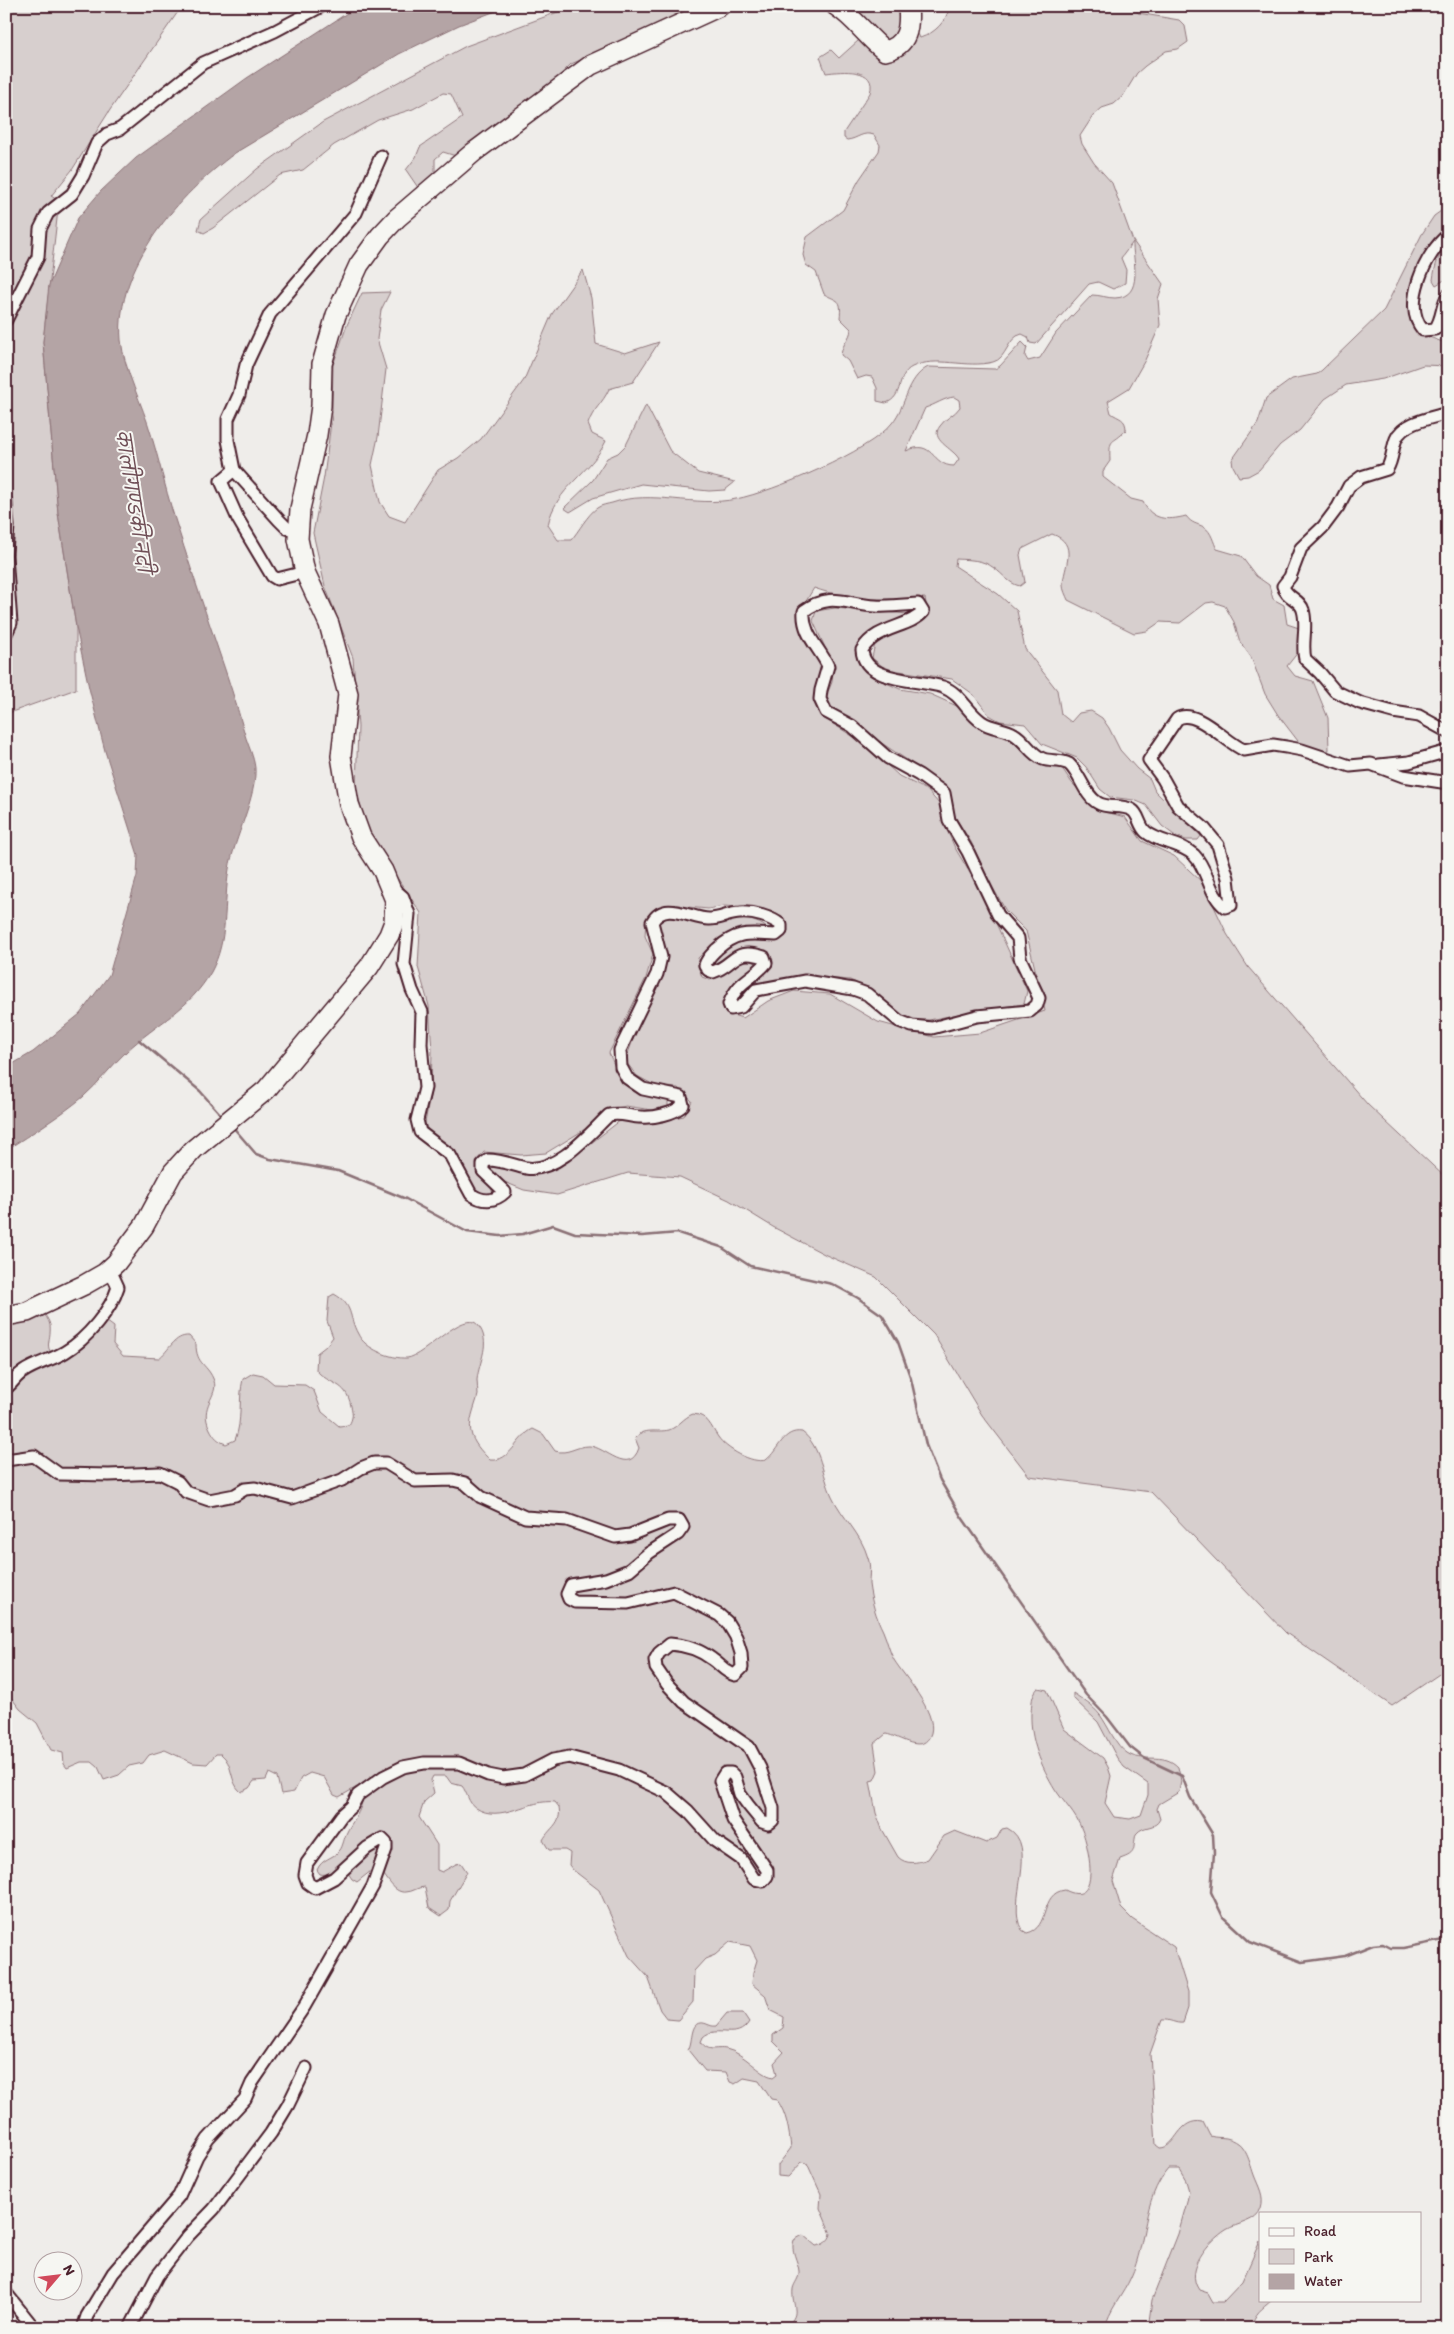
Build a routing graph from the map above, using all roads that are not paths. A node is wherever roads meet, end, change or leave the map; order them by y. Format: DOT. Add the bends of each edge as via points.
graph roads {
  1 [pos="322,6"];
  2 [pos="720,6"];
  3 [pos="836,6"];
  4 [pos="908,6"];
  5 [pos="382,156"];
  6 [pos="1448,235"];
  7 [pos="1448,295"];
  8 [pos="6,320"];
  9 [pos="1448,413"];
  10 [pos="234,470"];
  11 [pos="6,502"];
  12 [pos="297,531"];
  13 [pos="6,554"];
  14 [pos="305,572"];
  15 [pos="6,634"];
  16 [pos="1448,732"];
  17 [pos="1448,751"];
  18 [pos="1378,765"];
  19 [pos="1448,783"];
  20 [pos="387,885"];
  21 [pos="105,1273"];
  22 [pos="6,1316"];
  23 [pos="6,1388"];
  24 [pos="6,1460"];
  25 [pos="306,2068"];
  26 [pos="6,2293"];
  27 [pos="34,2328"];
  28 [pos="83,2328"];
  29 [pos="130,2328"];
  1 -- 8 [label="street" via="204,63 120,129 97,143 72,194 48,213 40,228 38,257"];
  2 -- 12 [label="highway" via="591,65 474,152 380,236 359,265 336,315 320,380 317,435"];
  3 -- 4 [label="highway" via="885,51 902,44 908,28"];
  5 -- 10 [label="street" via="356,213 280,300 258,336 228,419"];
  6 -- 7 [label="street" via="1430,254 1417,286 1415,312 1418,325 1423,330 1435,329 1439,324 1442,305"];
  9 -- 16 [label="street" via="1401,431 1387,469 1361,477 1349,486 1323,527 1301,548 1283,586 1286,594 1299,603 1303,611 1306,661 1332,689 1360,703 1419,716"];
  10 -- 12 [label="street" via="287,528"];
  10 -- 14 [label="street" via="221,481 224,491 272,576 277,579"];
  11 -- 13 [label="street"];
  12 -- 14 [label="highway"];
  13 -- 15 [label="street" via="11,623"];
  14 -- 20 [label="highway" via="329,624 348,694 341,756 349,804 361,837"];
  17 -- 18 [label="street" via="1409,762"];
  18 -- 19 [label="street" via="1404,776"];
  18 -- 20 [label="street" via="1350,766 1280,746 1244,750 1193,717 1186,715 1177,719 1149,760 1178,806 1218,845 1230,894 1230,905 1225,907 1193,854 1149,834 1133,810 1104,806 1095,800 1069,764 1040,758 1014,734 984,724 946,688 892,677 865,661 862,650 865,644 889,629 919,617 923,612 918,604 873,606 841,599 810,606 804,611 806,628 828,666 821,690 823,708 831,717 858,730 895,763 944,793 949,820 998,915 1018,938 1020,958 1039,998 1037,1005 1020,1014 977,1016 932,1028 912,1026 899,1021 867,994 805,981 756,990 741,1007 731,1009 732,995 740,984 762,968 766,963 764,957 745,954 713,972 705,965 707,959 733,937 757,932 776,935 782,925 773,919 741,913 712,920 680,911 665,912 655,916 652,922 661,957 657,974 620,1050 621,1067 632,1082 649,1091 681,1097 683,1104 673,1112 654,1116 609,1115 576,1148 539,1168 488,1160 482,1171 504,1192 488,1200 471,1194 450,1156 420,1132 417,1120 425,1088 422,1012 404,964 409,926 407,908 398,891"];
  20 -- 21 [label="highway" via="395,900 394,922 380,951 266,1090 194,1149 173,1172 144,1226"];
  21 -- 22 [label="highway" via="27,1312"];
  21 -- 23 [label="street" via="113,1276 118,1287 105,1314 78,1343 21,1373"];
  24 -- 28 [label="street" via="34,1456 59,1474 160,1472 178,1482 186,1492 209,1500 235,1495 245,1488 292,1498 342,1480 374,1463 386,1463 416,1481 453,1480 464,1483 480,1498 525,1517 567,1520 615,1537 630,1535 668,1520 679,1520 683,1527 678,1534 628,1570 606,1579 571,1585 567,1594 575,1602 628,1603 674,1592 727,1622 741,1652 742,1668 735,1675 683,1645 670,1644 659,1653 655,1660 656,1668 684,1702 749,1747 756,1757 773,1808 773,1820 768,1824 762,1822 740,1794 735,1777 725,1773 720,1781 733,1820 767,1870 763,1881 754,1879 741,1859 715,1841 666,1792 619,1770 569,1757 553,1760 524,1775 503,1778 459,1763 424,1763 403,1767 358,1794 307,1863 305,1876 315,1888 334,1878 382,1839 386,1849 372,1886 304,2008 244,2099 204,2145 179,2196 113,2273"];
  25 -- 29 [label="street" via="272,2133 156,2276"];
  26 -- 27 [label="street"];
}
